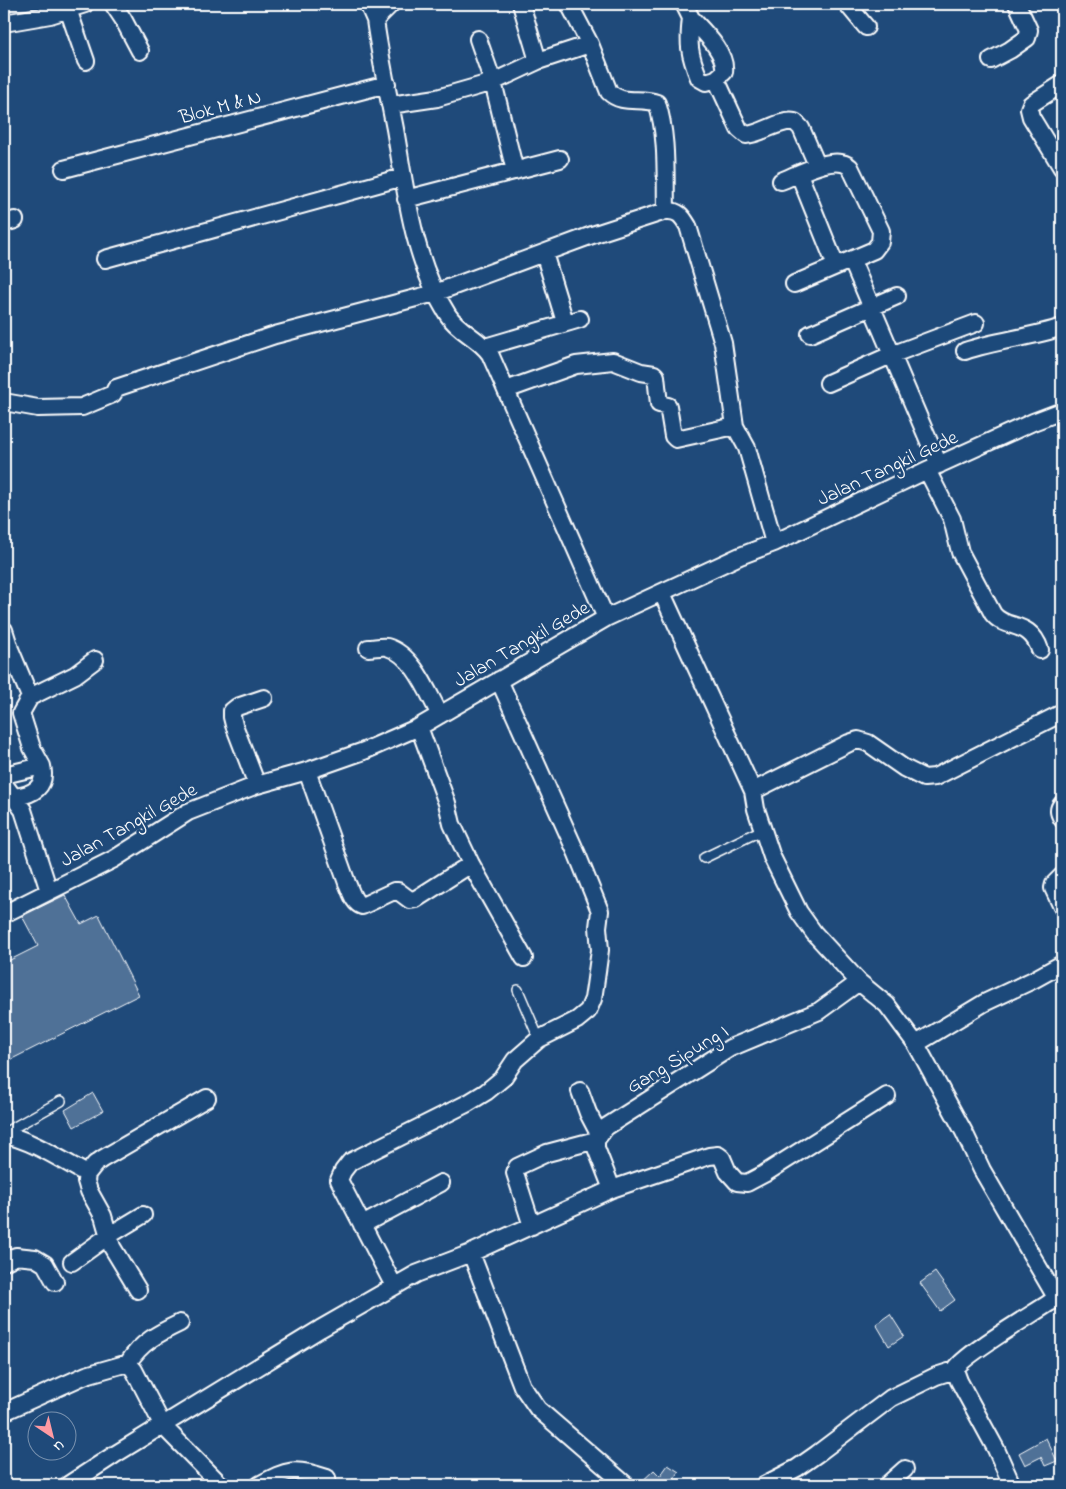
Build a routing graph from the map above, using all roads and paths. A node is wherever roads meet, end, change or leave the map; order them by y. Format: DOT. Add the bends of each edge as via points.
graph roads {
  1 [pos="86,4"];
  2 [pos="113,4"];
  3 [pos="368,4"];
  4 [pos="390,4"];
  5 [pos="521,4"];
  6 [pos="569,4"];
  7 [pos="847,4"];
  8 [pos="1017,4"];
  9 [pos="68,9"];
  10 [pos="31,11"];
  11 [pos="687,11"];
  12 [pos="375,20"];
  13 [pos="4,23"];
  14 [pos="866,27"];
  15 [pos="478,39"];
  16 [pos="590,44"];
  17 [pos="140,51"];
  18 [pos="991,60"];
  19 [pos="86,61"];
  20 [pos="538,61"];
  21 [pos="716,79"];
  22 [pos="493,82"];
  23 [pos="387,84"];
  24 [pos="1062,84"];
  25 [pos="390,105"];
  26 [pos="560,158"];
  27 [pos="817,166"];
  28 [pos="1062,168"];
  29 [pos="64,169"];
  30 [pos="515,171"];
  31 [pos="799,174"];
  32 [pos="403,177"];
  33 [pos="780,181"];
  34 [pos="406,199"];
  35 [pos="666,211"];
  36 [pos="544,253"];
  37 [pos="105,260"];
  38 [pos="844,263"];
  39 [pos="794,284"];
  40 [pos="435,293"];
  41 [pos="896,296"];
  42 [pos="872,307"];
  43 [pos="976,323"];
  44 [pos="1062,327"];
  45 [pos="810,334"];
  46 [pos="485,347"];
  47 [pos="965,351"];
  48 [pos="891,355"];
  49 [pos="828,383"];
  50 [pos="506,390"];
  51 [pos="4,402"];
  52 [pos="1062,411"];
  53 [pos="735,426"];
  54 [pos="933,468"];
  55 [pos="774,544"];
  56 [pos="662,593"];
  57 [pos="606,618"];
  58 [pos="4,630"];
  59 [pos="368,648"];
  60 [pos="1040,650"];
  61 [pos="95,660"];
  62 [pos="499,680"];
  63 [pos="30,697"];
  64 [pos="264,698"];
  65 [pos="440,715"];
  66 [pos="1062,715"];
  67 [pos="419,727"];
  68 [pos="42,766"];
  69 [pos="307,772"];
  70 [pos="4,775"];
  71 [pos="4,784"];
  72 [pos="258,785"];
  73 [pos="753,791"];
  74 [pos="14,797"];
  75 [pos="1062,804"];
  76 [pos="1062,819"];
  77 [pos="762,830"];
  78 [pos="704,858"];
  79 [pos="471,864"];
  80 [pos="1062,876"];
  81 [pos="49,891"];
  82 [pos="1062,907"];
  83 [pos="4,914"];
  84 [pos="524,958"];
  85 [pos="1062,964"];
  86 [pos="859,982"];
  87 [pos="518,990"];
  88 [pos="539,1039"];
  89 [pos="916,1044"];
  90 [pos="580,1091"];
  91 [pos="887,1096"];
  92 [pos="207,1098"];
  93 [pos="61,1101"];
  94 [pos="4,1134"];
  95 [pos="597,1137"];
  96 [pos="88,1174"];
  97 [pos="441,1183"];
  98 [pos="612,1189"];
  99 [pos="143,1215"];
  100 [pos="362,1225"];
  101 [pos="532,1226"];
  102 [pos="108,1236"];
  103 [pos="471,1253"];
  104 [pos="4,1262"];
  105 [pos="72,1262"];
  106 [pos="55,1282"];
  107 [pos="394,1286"];
  108 [pos="138,1290"];
  109 [pos="1059,1298"];
  110 [pos="180,1322"];
  111 [pos="128,1363"];
  112 [pos="955,1370"];
  113 [pos="4,1412"];
  114 [pos="163,1426"];
  115 [pos="905,1469"];
  116 [pos="327,1478"];
  117 [pos="68,1485"];
  118 [pos="220,1485"];
  119 [pos="259,1485"];
  120 [pos="626,1485"];
  121 [pos="764,1485"];
  122 [pos="887,1485"];
  123 [pos="1012,1485"];
  1 -- 9 [label="street"];
  2 -- 17 [label="street"];
  3 -- 12 [label="street"];
  4 -- 12 [label="street"];
  5 -- 20 [label="street"];
  6 -- 16 [label="street"];
  7 -- 14 [label="street"];
  8 -- 18 [label="street" via="1029,30 1027,38"];
  9 -- 10 [label="street" via="50,15"];
  9 -- 19 [label="street"];
  10 -- 13 [label="street"];
  11 -- 21 [label="street" via="724,61 724,72"];
  11 -- 21 [label="street" via="691,58 699,78 706,82"];
  12 -- 23 [label="street"];
  15 -- 22 [label="street"];
  16 -- 20 [label="street"];
  16 -- 35 [label="street" via="609,92 615,98 657,103 662,119"];
  20 -- 22 [label="street"];
  21 -- 27 [label="street" via="746,135 788,120 795,122"];
  22 -- 25 [label="street" via="436,98"];
  22 -- 30 [label="street"];
  23 -- 25 [label="street"];
  23 -- 29 [label="street, Blok M & N"];
  24 -- 28 [label="street" via="1031,104 1029,109"];
  25 -- 32 [label="street"];
  26 -- 30 [label="street"];
  27 -- 31 [label="street"];
  27 -- 38 [label="street" via="840,162 850,167 881,231 880,242 874,250"];
  30 -- 34 [label="street"];
  31 -- 33 [label="street"];
  31 -- 38 [label="street"];
  32 -- 34 [label="street"];
  32 -- 37 [label="street"];
  34 -- 40 [label="street" via="424,266"];
  35 -- 36 [label="street"];
  35 -- 53 [label="street" via="679,214 688,226 723,343"];
  36 -- 40 [label="street"];
  36 -- 46 [label="street" via="573,321"];
  38 -- 39 [label="street"];
  38 -- 42 [label="street"];
  40 -- 46 [label="street" via="463,332"];
  40 -- 51 [label="street" via="275,335 116,388 113,394 82,407 38,408"];
  41 -- 42 [label="street"];
  42 -- 45 [label="street"];
  42 -- 48 [label="street"];
  43 -- 48 [label="street"];
  44 -- 47 [label="street"];
  46 -- 50 [label="street"];
  48 -- 49 [label="street"];
  48 -- 54 [label="street"];
  50 -- 53 [label="street" via="576,365 613,360 656,376 659,404 668,406 676,439"];
  50 -- 57 [label="street"];
  52 -- 54 [label="street, Jalan Tangkil Gede"];
  53 -- 55 [label="street" via="747,448"];
  54 -- 55 [label="street, Jalan Tangkil Gede"];
  54 -- 60 [label="street" via="960,552 993,614 997,619 1026,630 1037,641"];
  55 -- 56 [label="street, Jalan Tangkil Gede" via="740,556"];
  56 -- 57 [label="street, Jalan Tangkil Gede"];
  56 -- 73 [label="street"];
  57 -- 62 [label="street, Jalan Tangkil Gede"];
  58 -- 63 [label="street"];
  59 -- 65 [label="street" via="394,650 409,663"];
  61 -- 63 [label="street" via="75,675"];
  62 -- 65 [label="street, Jalan Tangkil Gede"];
  62 -- 88 [label="street" via="601,916 598,921 598,967 588,1011"];
  63 -- 68 [label="street" via="22,713 32,748"];
  64 -- 72 [label="street" via="232,711 234,725"];
  65 -- 67 [label="street, Jalan Tangkil Gede"];
  66 -- 73 [label="street" via="935,777 924,778 858,740"];
  67 -- 69 [label="street, Jalan Tangkil Gede"];
  67 -- 79 [label="street" via="452,824"];
  68 -- 70 [label="street"];
  68 -- 74 [label="street" via="44,774 40,785 30,793"];
  69 -- 72 [label="street, Jalan Tangkil Gede"];
  69 -- 79 [label="street" via="358,905 394,891 410,900 416,899"];
  71 -- 74 [label="street"];
  72 -- 81 [label="street, Jalan Tangkil Gede" via="188,812 114,860"];
  73 -- 77 [label="street"];
  74 -- 81 [label="street" via="24,810"];
  75 -- 76 [label="street" via="1058,812"];
  77 -- 78 [label="lane"];
  77 -- 86 [label="street" via="799,912"];
  79 -- 84 [label="street"];
  80 -- 82 [label="street" via="1053,888"];
  81 -- 83 [label="street, Jalan Tangkil Gede"];
  85 -- 89 [label="street" via="984,1003"];
  86 -- 89 [label="street" via="887,1005"];
  86 -- 95 [label="street, Gang Sipung I" via="819,1011 716,1055 606,1127"];
  87 -- 88 [label="lane"];
  88 -- 100 [label="street" via="515,1060 503,1078 468,1103 350,1162 339,1180"];
  89 -- 109 [label="street" via="982,1170"];
  90 -- 95 [label="street"];
  91 -- 98 [label="street" via="747,1183 737,1182 718,1155"];
  92 -- 96 [label="street" via="102,1159"];
  93 -- 94 [label="lane"];
  94 -- 96 [label="street"];
  95 -- 98 [label="street" via="596,1148"];
  95 -- 101 [label="street" via="547,1153 517,1167 515,1173"];
  96 -- 102 [label="street" via="89,1192 103,1216"];
  97 -- 100 [label="street"];
  98 -- 101 [label="street"];
  99 -- 102 [label="street"];
  100 -- 107 [label="street"];
  101 -- 103 [label="street"];
  102 -- 105 [label="street"];
  102 -- 108 [label="street"];
  103 -- 107 [label="street"];
  103 -- 120 [label="street" via="528,1396 538,1409"];
  104 -- 106 [label="street" via="16,1256 35,1258 45,1264"];
  107 -- 114 [label="street"];
  109 -- 112 [label="street" via="971,1354"];
  110 -- 111 [label="street" via="144,1342"];
  111 -- 113 [label="street" via="86,1375"];
  111 -- 114 [label="street"];
  112 -- 121 [label="street" via="891,1398 797,1468"];
  112 -- 123 [label="street"];
  114 -- 117 [label="street"];
  114 -- 118 [label="street"];
  115 -- 122 [label="street"];
  116 -- 119 [label="street" via="289,1471"];
}
